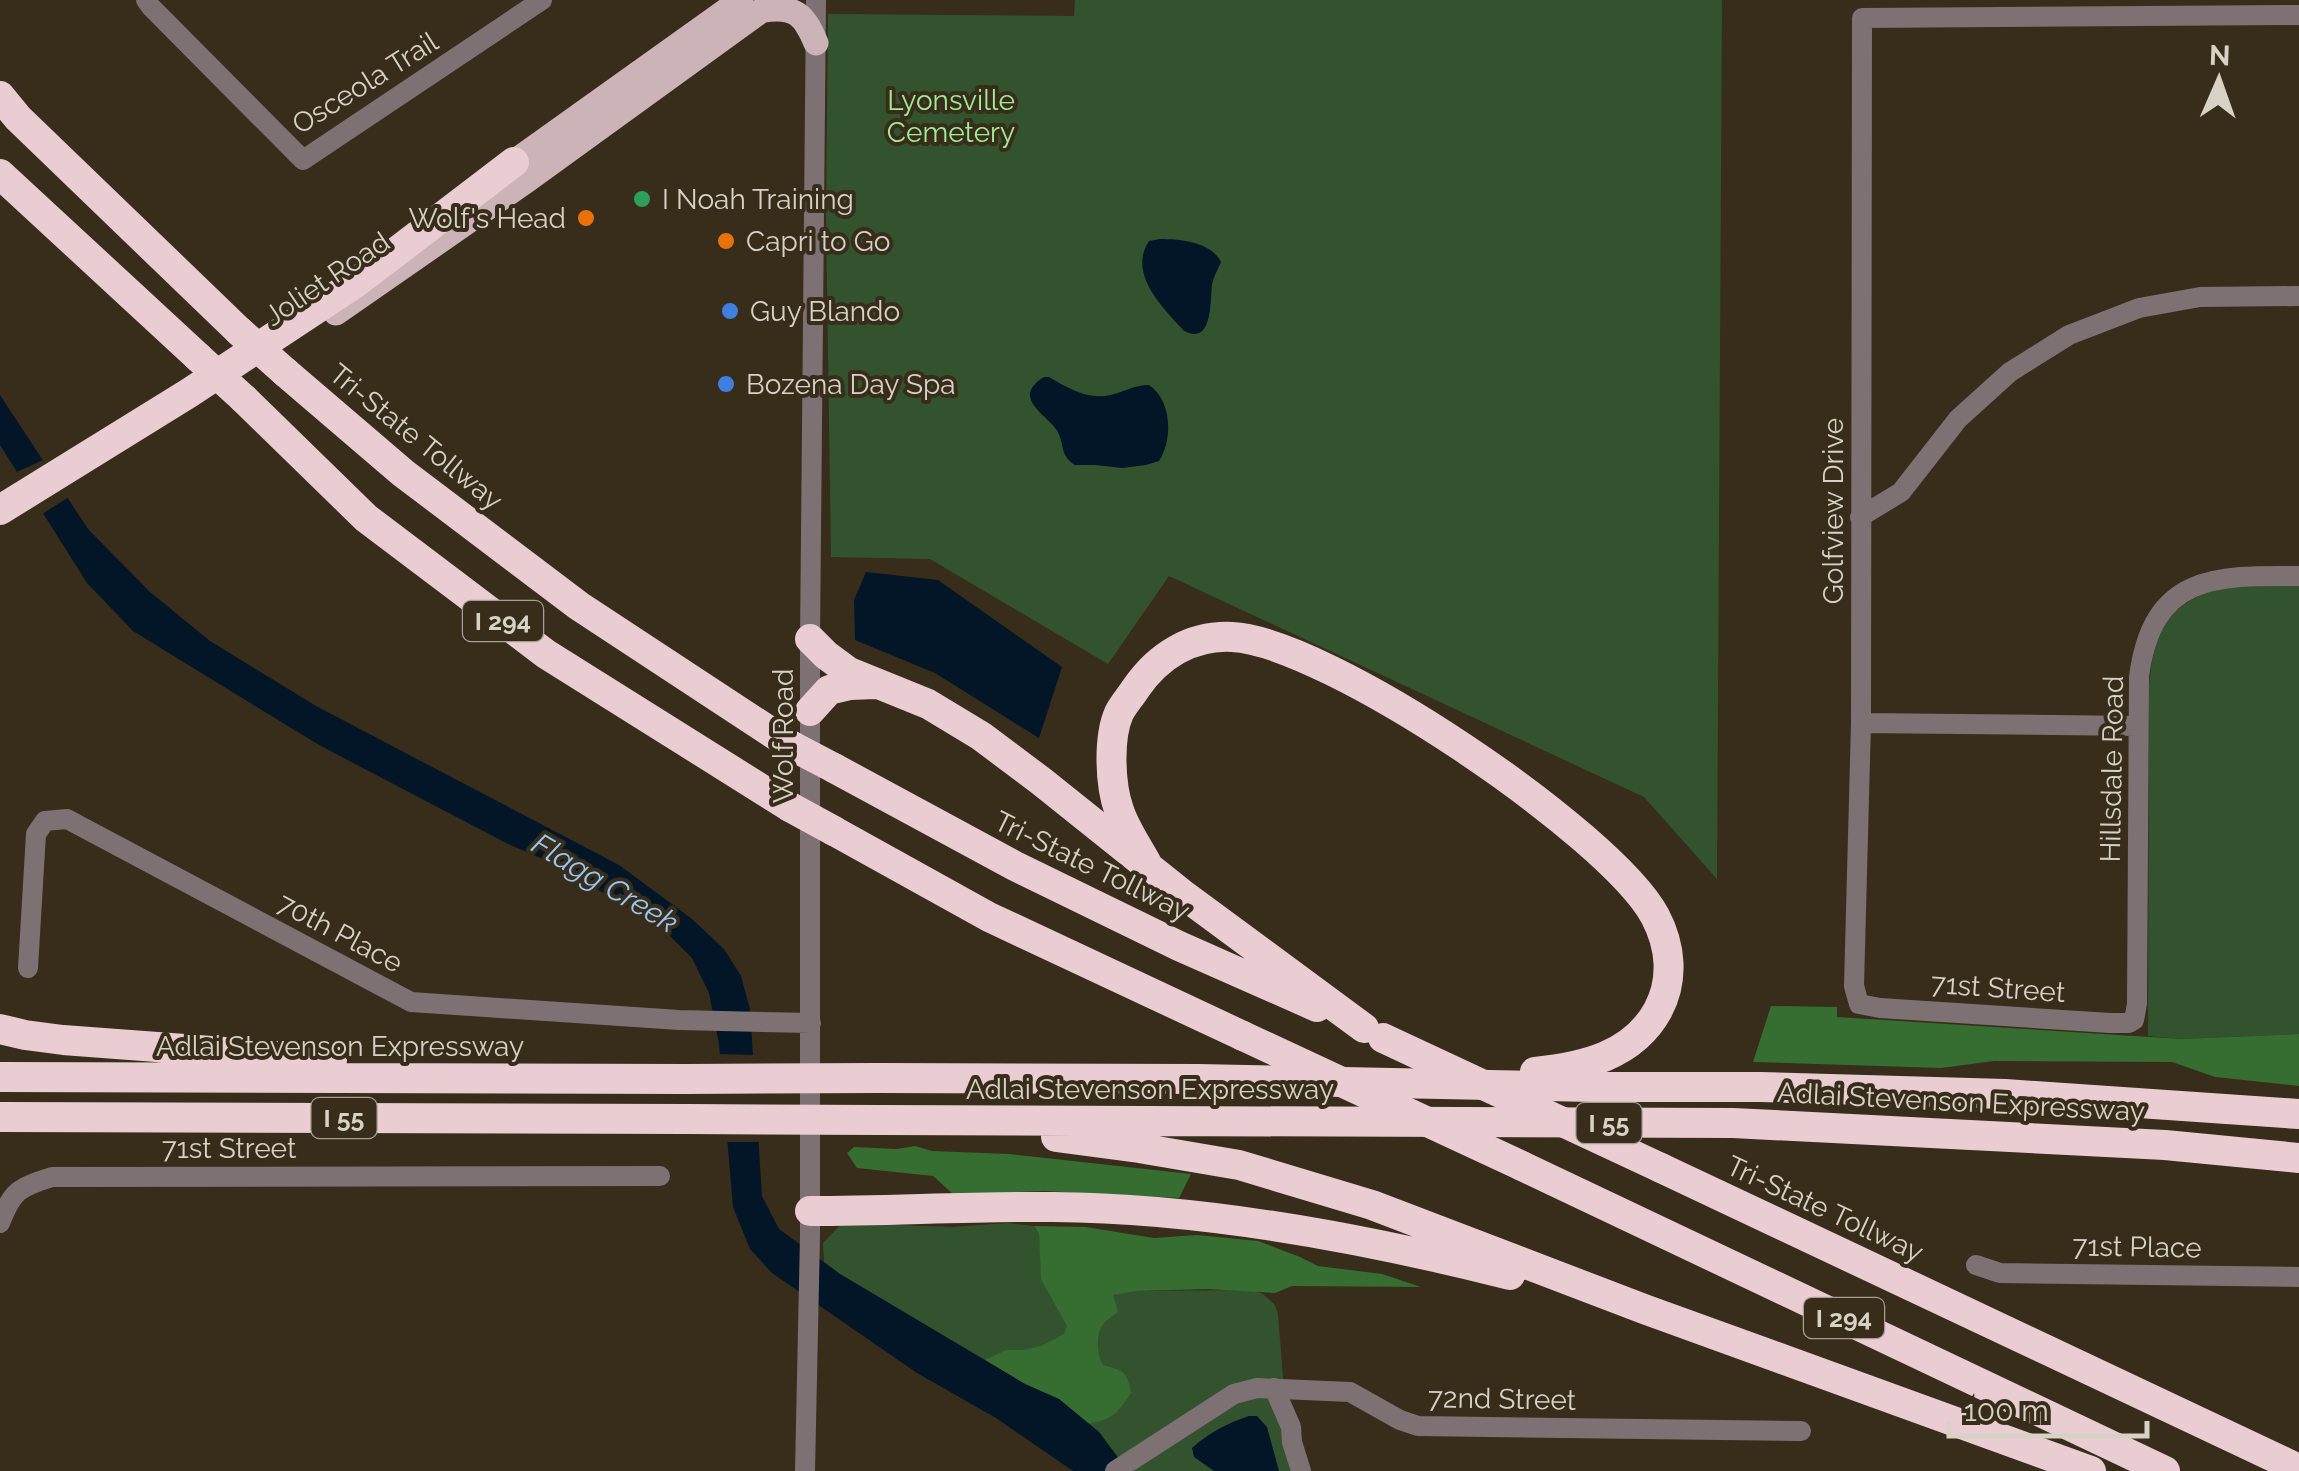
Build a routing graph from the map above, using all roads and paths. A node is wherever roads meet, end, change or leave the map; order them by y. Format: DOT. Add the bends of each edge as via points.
graph roads {
  1 [pos="146,0"];
  2 [pos="542,0"];
  3 [pos="816,0"];
  4 [pos="760,3"];
  5 [pos="2299,15"];
  6 [pos="816,43"];
  7 [pos="0,96"];
  8 [pos="514,162"];
  9 [pos="0,174"];
  10 [pos="2299,296"];
  11 [pos="121,453"];
  12 [pos="63,473"];
  13 [pos="7,504"];
  14 [pos="1860,517"];
  15 [pos="2299,576"];
  16 [pos="810,640"];
  17 [pos="878,684"];
  18 [pos="810,711"];
  19 [pos="1861,723"];
  20 [pos="2138,726"];
  21 [pos="1147,864"];
  22 [pos="28,968"];
  23 [pos="1858,1004"];
  24 [pos="2134,1020"];
  25 [pos="811,1023"];
  26 [pos="0,1029"];
  27 [pos="1374,1033"];
  28 [pos="0,1077"];
  29 [pos="645,1079"];
  30 [pos="1399,1083"];
  31 [pos="2299,1114"];
  32 [pos="0,1117"];
  33 [pos="918,1120"];
  34 [pos="2299,1158"];
  35 [pos="660,1176"];
  36 [pos="0,1224"];
  37 [pos="810,1224"];
  38 [pos="1976,1265"];
  39 [pos="2299,1277"];
  40 [pos="1644,1309"];
  41 [pos="1274,1388"];
  42 [pos="1801,1431"];
  43 [pos="2299,1469"];
  44 [pos="805,1471"];
  45 [pos="1114,1471"];
  46 [pos="1301,1471"];
  47 [pos="2091,1471"];
  48 [pos="2165,1471"];
  1 -- 2 [label="street, Osceola Trail" via="303,160"];
  3 -- 6 [label="street, Wolf Road"];
  4 -- 6 [label="main road" via="798,14"];
  4 -- 8 [label="main road"];
  4 -- 11 [label="main road, Joliet Road" via="380,285"];
  5 -- 14 [label="street, Golfview Drive" via="1862,18"];
  6 -- 16 [label="street, Wolf Road"];
  7 -- 27 [label="highway, Tri-State Tollway / I 294, bridge" via="285,372 403,473 580,606 792,746 1064,890"];
  8 -- 12 [label="highway" via="351,278 113,432"];
  9 -- 48 [label="highway, I 294, bridge" via="366,518 546,654 790,808 989,917"];
  10 -- 14 [label="street" via="2200,297 2138,308 2069,335 2010,372 1958,418 1901,492"];
  11 -- 12 [label="highway, Joliet Road"];
  12 -- 13 [label="highway"];
  14 -- 19 [label="street, Golfview Drive"];
  15 -- 20 [label="street, Hillsdale Road" via="2208,581 2181,592 2142,652"];
  16 -- 17 [label="highway" via="849,672"];
  16 -- 18 [label="street, Wolf Road"];
  17 -- 18 [label="highway" via="829,690"];
  17 -- 21 [label="highway" via="981,736"];
  18 -- 25 [label="street, Wolf Road"];
  19 -- 20 [label="street"];
  19 -- 23 [label="street, Golfview Drive"];
  20 -- 24 [label="street, Hillsdale Road"];
  21 -- 27 [label="highway"];
  21 -- 30 [label="highway" via="1119,810 1110,760 1118,715 1170,653 1193,642 1234,637 1284,649 1436,730 1552,813 1634,886 1662,931 1669,966 1661,1004 1638,1038 1607,1057 1562,1069"];
  22 -- 25 [label="street, 70th Place" via="36,834 45,821 66,819 411,1002"];
  23 -- 24 [label="street, 71st Street"];
  25 -- 37 [label="street, Wolf Road"];
  26 -- 29 [label="highway" via="63,1040"];
  27 -- 43 [label="highway, Tri-State Tollway / I 294, bridge"];
  28 -- 29 [label="highway, Adlai Stevenson Expressway / I 55"];
  29 -- 30 [label="highway, Adlai Stevenson Expressway / I 55, bridge"];
  30 -- 31 [label="highway, Adlai Stevenson Expressway / I 55" via="1986,1094"];
  32 -- 33 [label="highway, Adlai Stevenson Expressway / I 55, bridge"];
  33 -- 34 [label="highway, Adlai Stevenson Expressway / I 55" via="1733,1123"];
  33 -- 40 [label="highway" via="1239,1165 1372,1205"];
  35 -- 36 [label="street, 71st Street" via="52,1177 10,1198"];
  37 -- 40 [label="highway" via="1055,1207 1203,1216 1367,1242"];
  37 -- 44 [label="street, Wolf Road"];
  38 -- 39 [label="street, 71st Place" via="2000,1273"];
  40 -- 47 [label="highway"];
  41 -- 42 [label="street, 72nd Street" via="1350,1392 1418,1426"];
  41 -- 45 [label="street, 72nd Street" via="1234,1394"];
  41 -- 46 [label="street"];
}
